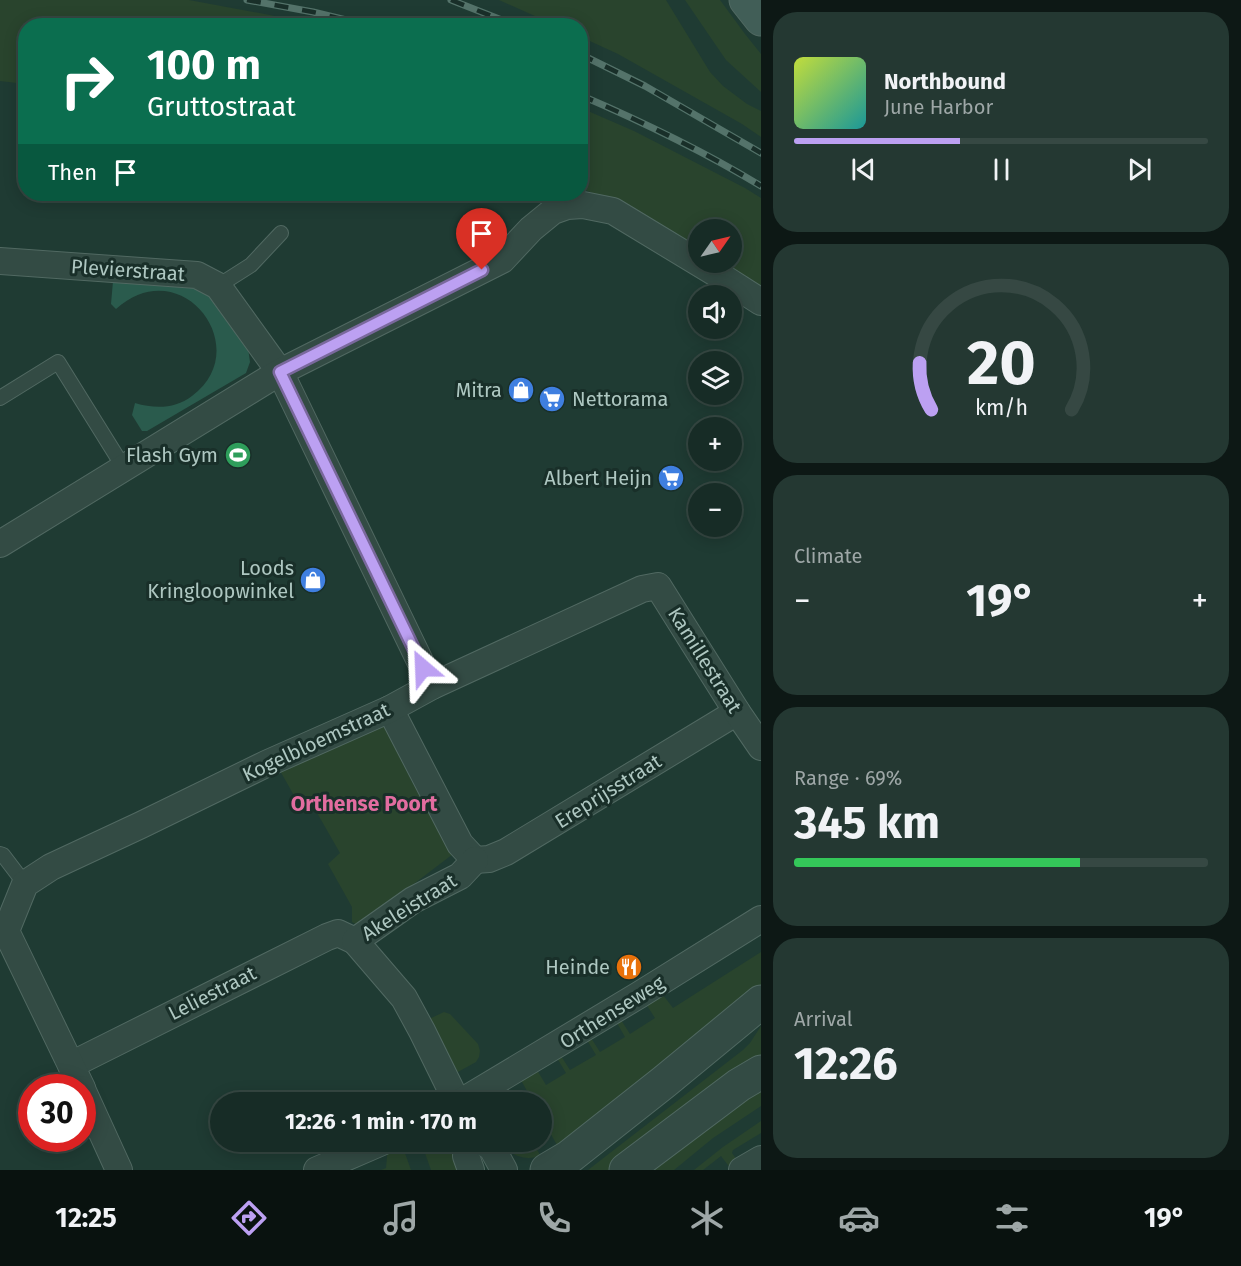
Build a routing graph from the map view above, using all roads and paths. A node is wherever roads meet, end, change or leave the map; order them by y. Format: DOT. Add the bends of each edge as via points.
graph roads {
  1 [pos="746,0"];
  2 [pos="761,19"];
  3 [pos="280,233"];
  4 [pos="0,261"];
  5 [pos="218,286"];
  6 [pos="761,302"];
  7 [pos="280,372"];
  8 [pos="0,398"];
  9 [pos="124,468"];
  10 [pos="0,544"];
  11 [pos="642,589"];
  12 [pos="432,686"];
  13 [pos="390,709"];
  14 [pos="737,712"];
  15 [pos="761,747"];
  16 [pos="0,854"];
  17 [pos="475,860"];
  18 [pos="25,884"];
  19 [pos="761,919"];
  20 [pos="3,932"];
  21 [pos="355,941"];
  22 [pos="761,1002"];
  23 [pos="761,1072"];
  24 [pos="76,1074"];
  25 [pos="89,1074"];
  26 [pos="454,1092"];
  27 [pos="476,1092"];
  28 [pos="96,1118"];
  29 [pos="359,1152"];
  30 [pos="467,1152"];
  31 [pos="494,1152"];
  32 [pos="761,1159"];
  33 [pos="119,1170"];
  34 [pos="317,1170"];
  35 [pos="471,1170"];
  36 [pos="504,1170"];
  37 [pos="547,1170"];
  38 [pos="626,1170"];
  39 [pos="742,1170"];
  1 -- 2 [label="main road"];
  3 -- 5 [label="lane" via="251,265"];
  4 -- 5 [label="street, Plevierstraat" via="198,275"];
  5 -- 7 [label="street"];
  6 -- 7 [label="street" via="613,211 567,206 538,223 502,260"];
  7 -- 9 [label="street"];
  7 -- 12 [label="street"];
  8 -- 9 [label="lane" via="58,362"];
  9 -- 10 [label="street"];
  11 -- 12 [label="street, Kogelbloemstraat"];
  11 -- 14 [label="street, Kamillestraat" via="658,586"];
  12 -- 13 [label="street, Kogelbloemstraat"];
  13 -- 17 [label="street, Akeleistraat" via="460,844"];
  13 -- 18 [label="street, Kogelbloemstraat" via="51,867"];
  14 -- 15 [label="street, Kamillestraat"];
  14 -- 17 [label="street, Ereprijsstraat" via="506,852"];
  16 -- 18 [label="lane"];
  17 -- 21 [label="street, Akeleistraat" via="460,876 413,900"];
  18 -- 20 [label="street"];
  19 -- 27 [label="street, Orthenseweg"];
  20 -- 24 [label="street"];
  21 -- 25 [label="street, Leliestraat" via="338,933 327,936"];
  21 -- 26 [label="street, Akeleistraat" via="404,998"];
  22 -- 37 [label="street" via="638,1103"];
  23 -- 38 [label="street"];
  28 -- 33 [label="street"];
  29 -- 34 [label="street"];
  30 -- 35 [label="street"];
  31 -- 36 [label="street"];
  32 -- 39 [label="street"];
}
